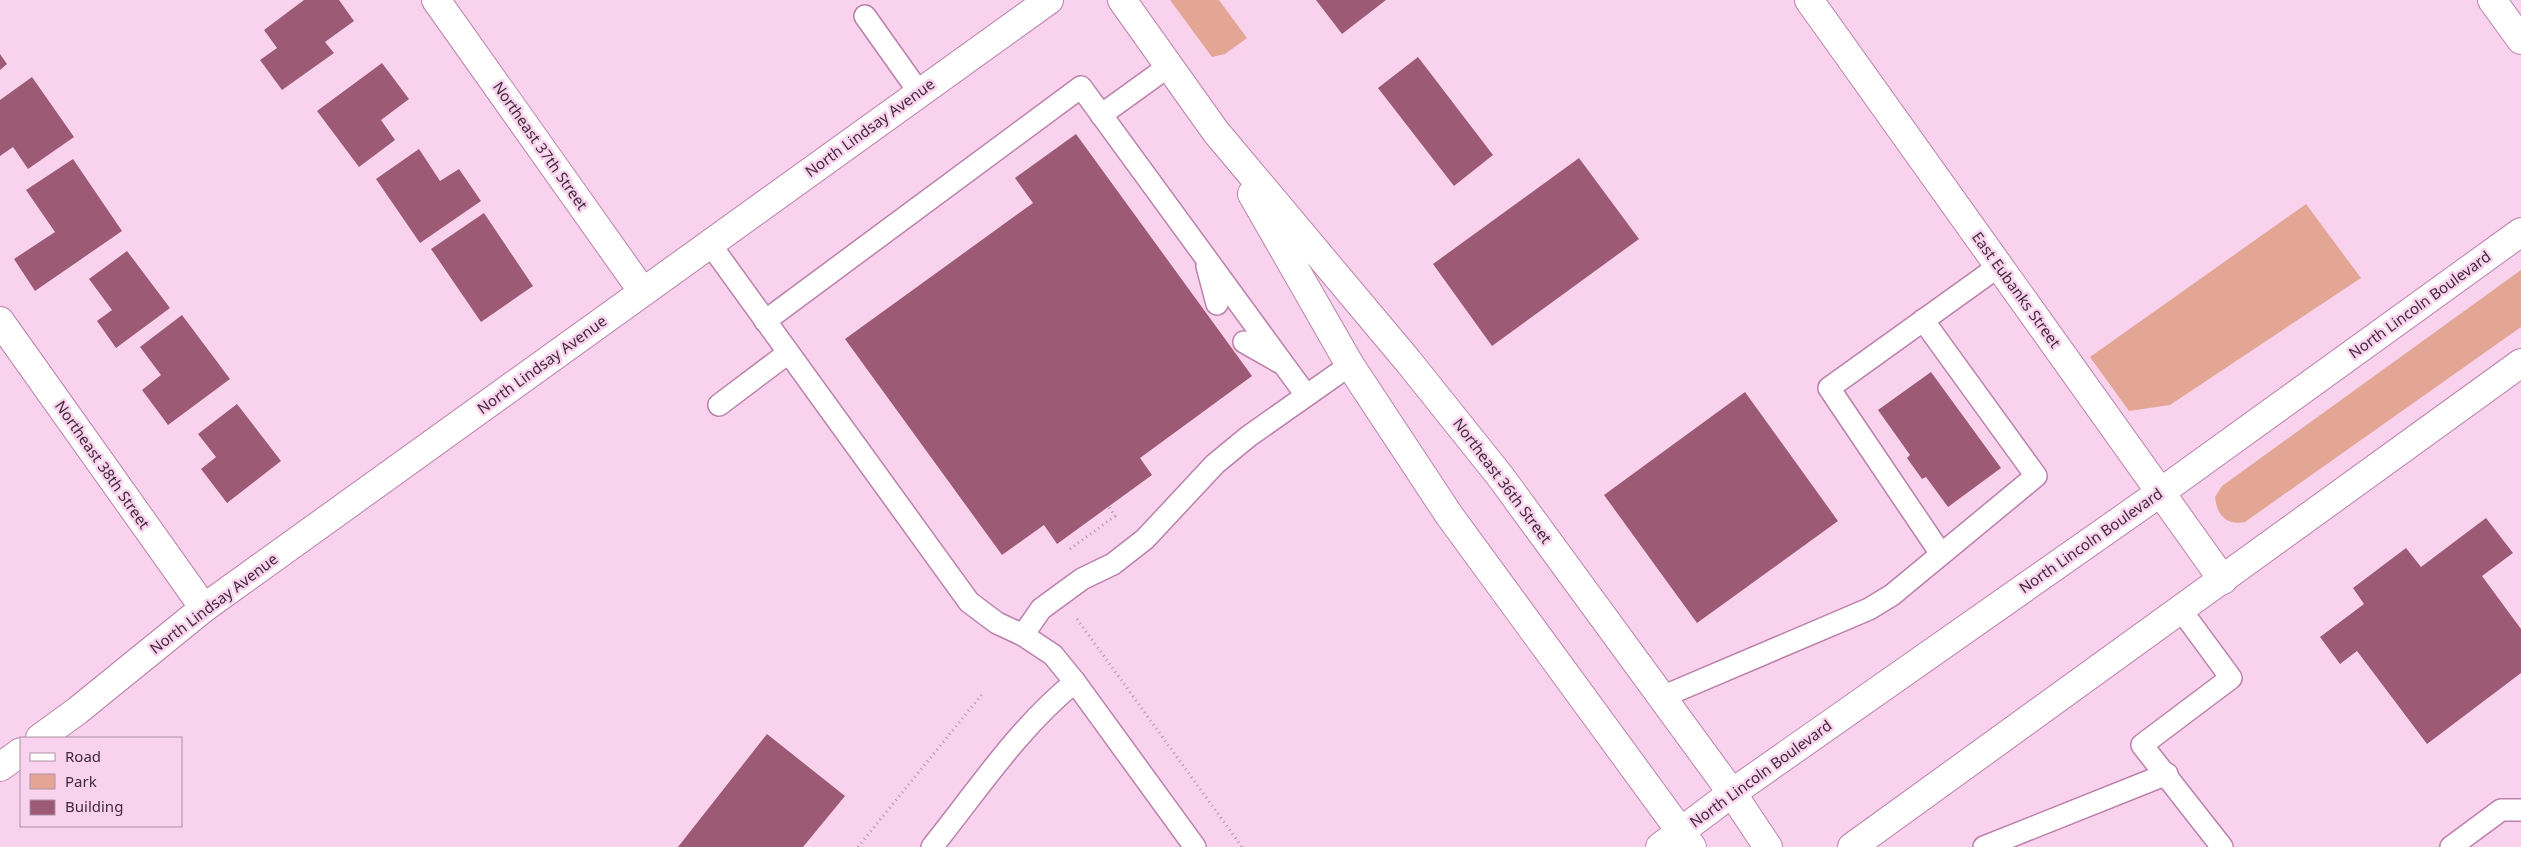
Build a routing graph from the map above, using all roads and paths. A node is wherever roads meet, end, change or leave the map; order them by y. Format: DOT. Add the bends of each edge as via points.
graph roads {
  1 [pos="436,0"];
  2 [pos="1049,0"];
  3 [pos="1122,0"];
  4 [pos="1809,0"];
  5 [pos="2492,0"];
  6 [pos="865,16"];
  7 [pos="2521,40"];
  8 [pos="1169,66"];
  9 [pos="919,92"];
  10 [pos="1101,115"];
  11 [pos="1216,132"];
  12 [pos="2521,232"];
  13 [pos="710,244"];
  14 [pos="1204,254"];
  15 [pos="1999,266"];
  16 [pos="643,292"];
  17 [pos="1217,304"];
  18 [pos="1923,320"];
  19 [pos="0,321"];
  20 [pos="764,321"];
  21 [pos="1244,342"];
  22 [pos="788,353"];
  23 [pos="2521,363"];
  24 [pos="1350,365"];
  25 [pos="1286,366"];
  26 [pos="1306,395"];
  27 [pos="719,404"];
  28 [pos="2161,492"];
  29 [pos="1109,507"];
  30 [pos="1067,552"];
  31 [pos="1942,554"];
  32 [pos="2223,580"];
  33 [pos="1060,595"];
  34 [pos="204,608"];
  35 [pos="2182,610"];
  36 [pos="1023,636"];
  37 [pos="1075,682"];
  38 [pos="984,693"];
  39 [pos="1662,697"];
  40 [pos="41,737"];
  41 [pos="20,753"];
  42 [pos="0,768"];
  43 [pos="2167,774"];
  44 [pos="1732,794"];
  45 [pos="2521,810"];
  46 [pos="1678,842"];
  47 [pos="858,847"];
  48 [pos="932,847"];
  49 [pos="1195,847"];
  50 [pos="1242,847"];
  51 [pos="1768,847"];
  52 [pos="1852,847"];
  53 [pos="1984,847"];
  54 [pos="2222,847"];
  55 [pos="2451,847"];
  1 -- 16 [label="main road, Northeast 37th Street"];
  2 -- 9 [label="main road, North Lindsay Avenue"];
  3 -- 8 [label="main road, Northeast 36th Street"];
  4 -- 15 [label="main road, East Eubanks Street"];
  5 -- 7 [label="main road"];
  6 -- 9 [label="lane"];
  8 -- 10 [label="lane"];
  8 -- 11 [label="main road, Northeast 36th Street"];
  9 -- 13 [label="main road, North Lindsay Avenue"];
  10 -- 14 [label="lane"];
  10 -- 20 [label="lane" via="1081,87"];
  11 -- 24 [label="main road, Northeast 36th Street"];
  11 -- 39 [label="main road, Northeast 36th Street" via="1408,360 1500,476"];
  12 -- 28 [label="main road, North Lincoln Boulevard"];
  13 -- 16 [label="main road, North Lindsay Avenue"];
  13 -- 20 [label="lane"];
  14 -- 17 [label="lane"];
  14 -- 25 [label="lane"];
  15 -- 18 [label="lane"];
  15 -- 28 [label="main road, East Eubanks Street"];
  16 -- 34 [label="main road, North Lindsay Avenue"];
  18 -- 31 [label="lane" via="2036,476"];
  18 -- 31 [label="lane" via="1829,388"];
  19 -- 34 [label="main road, Northeast 38th Street"];
  20 -- 22 [label="lane"];
  21 -- 25 [label="lane"];
  22 -- 27 [label="lane"];
  22 -- 36 [label="lane" via="970,602 997,623"];
  23 -- 32 [label="main road"];
  24 -- 26 [label="lane"];
  24 -- 46 [label="main road, Northeast 36th Street" via="1449,515"];
  25 -- 26 [label="lane"];
  26 -- 33 [label="lane" via="1216,464 1145,540 1113,564"];
  28 -- 32 [label="main road, East Eubanks Street"];
  28 -- 44 [label="main road, North Lincoln Boulevard"];
  29 -- 30 [label="path" via="1115,516"];
  31 -- 39 [label="lane" via="1892,595 1869,609"];
  32 -- 35 [label="main road"];
  33 -- 36 [label="lane" via="1041,609"];
  33 -- 50 [label="path"];
  34 -- 40 [label="main road, North Lindsay Avenue" via="77,712"];
  35 -- 43 [label="lane" via="2230,678 2142,745"];
  35 -- 52 [label="main road"];
  36 -- 37 [label="lane" via="1053,655"];
  37 -- 48 [label="lane" via="1054,699 1016,742"];
  37 -- 49 [label="lane"];
  38 -- 47 [label="path"];
  39 -- 44 [label="main road, Northeast 36th Street"];
  41 -- 42 [label="main road"];
  43 -- 53 [label="lane"];
  43 -- 54 [label="lane"];
  44 -- 46 [label="main road, North Lincoln Boulevard"];
  44 -- 51 [label="main road, Northeast 36th Street"];
  45 -- 55 [label="lane" via="2501,810"];
}
